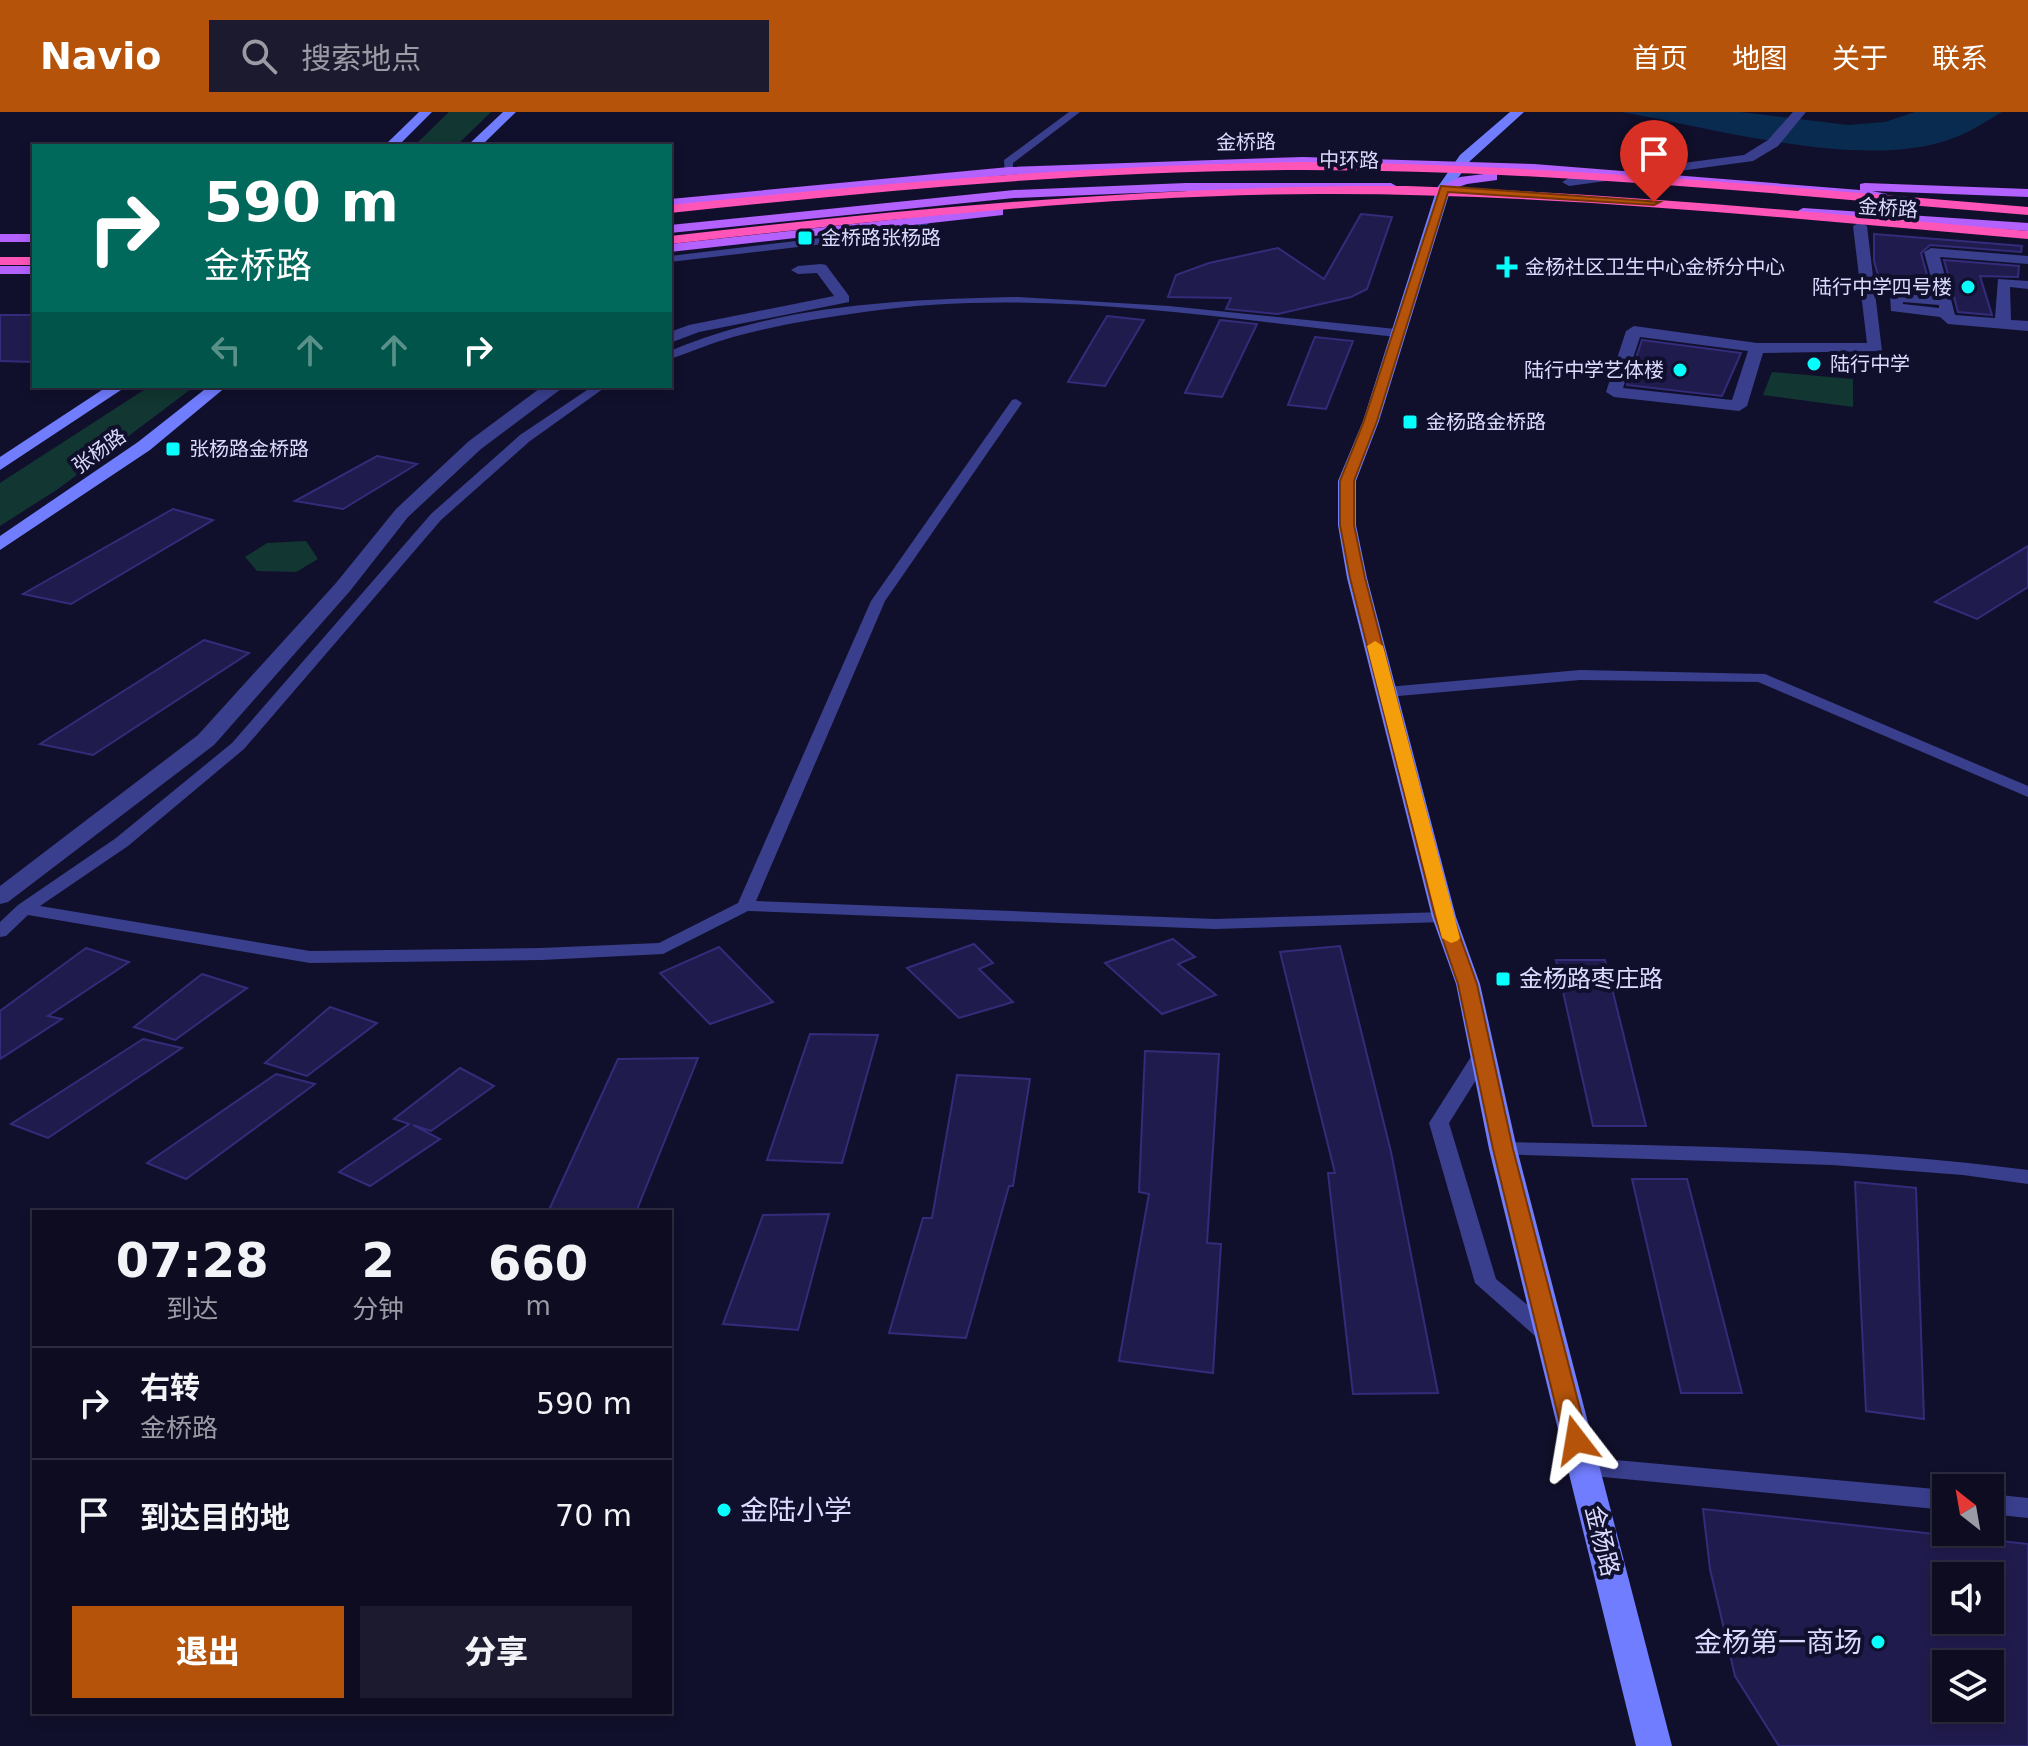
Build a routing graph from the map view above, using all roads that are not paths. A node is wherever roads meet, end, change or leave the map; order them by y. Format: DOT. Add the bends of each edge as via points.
graph roads {
  1 [pos="426,112"];
  2 [pos="510,112"];
  3 [pos="1075,112"];
  4 [pos="1518,112"];
  5 [pos="1798,114"];
  6 [pos="393,144"];
  7 [pos="476,144"];
  8 [pos="1460,164"];
  9 [pos="1009,171"];
  10 [pos="1623,174"];
  11 [pos="1569,182"];
  12 [pos="1092,184"];
  13 [pos="1113,184"];
  14 [pos="1444,188"];
  15 [pos="1823,188"];
  16 [pos="802,190"];
  17 [pos="2028,196"];
  18 [pos="1942,204"];
  19 [pos="1651,205"];
  20 [pos="672,206"];
  21 [pos="672,206"];
  22 [pos="866,209"];
  23 [pos="1746,209"];
  24 [pos="2028,210"];
  25 [pos="672,217"];
  26 [pos="929,219"];
  27 [pos="2028,225"];
  28 [pos="1860,226"];
  29 [pos="672,227"];
  30 [pos="672,227"];
  31 [pos="2028,237"];
  32 [pos="0,238"];
  33 [pos="32,238"];
  34 [pos="672,240"];
  35 [pos="0,245"];
  36 [pos="32,245"];
  37 [pos="672,248"];
  38 [pos="32,252"];
  39 [pos="0,253"];
  40 [pos="672,259"];
  41 [pos="2028,260"];
  42 [pos="0,261"];
  43 [pos="32,261"];
  44 [pos="0,270"];
  45 [pos="32,270"];
  46 [pos="798,270"];
  47 [pos="2028,285"];
  48 [pos="2003,324"];
  49 [pos="2028,326"];
  50 [pos="1396,333"];
  51 [pos="672,337"];
  52 [pos="1757,348"];
  53 [pos="672,354"];
  54 [pos="116,388"];
  55 [pos="216,388"];
  56 [pos="552,388"];
  57 [pos="598,388"];
  58 [pos="1016,403"];
  59 [pos="0,465"];
  60 [pos="0,544"];
  61 [pos="1387,692"];
  62 [pos="2028,792"];
  63 [pos="0,897"];
  64 [pos="745,906"];
  65 [pos="24,909"];
  66 [pos="1444,917"];
  67 [pos="0,932"];
  68 [pos="1481,1056"];
  69 [pos="1503,1149"];
  70 [pos="2028,1177"];
  71 [pos="1550,1336"];
  72 [pos="1583,1466"];
  73 [pos="1932,1499"];
  74 [pos="2004,1505"];
  75 [pos="2028,1508"];
  76 [pos="1654,1746"];
  1 -- 6 [label="street"];
  2 -- 7 [label="street"];
  3 -- 9 [label="lane" via="1008,162"];
  4 -- 8 [label="street, 金杨路"];
  5 -- 10 [label="street" via="1773,143 1748,158"];
  8 -- 9 [label="main road, 金桥路" via="1256,161"];
  8 -- 10 [label="main road, 金桥路"];
  8 -- 12 [label="main road" via="1405,174 1178,174"];
  8 -- 14 [label="street, 金杨路"];
  9 -- 16 [label="main road, 金桥路"];
  10 -- 11 [label="street"];
  10 -- 15 [label="main road, 金桥路"];
  11 -- 14 [label="main road" via="1490,177"];
  11 -- 18 [label="main road"];
  12 -- 14 [label="main road, 金桥路"];
  12 -- 22 [label="main road, 金桥路"];
  12 -- 22 [label="main road" via="927,191"];
  12 -- 26 [label="main road, 金桥路" via="1039,207"];
  13 -- 19 [label="highway" via="1363,185"];
  13 -- 27 [label="highway, 中环路" via="1444,182"];
  13 -- 29 [label="highway, 中环路" via="914,198"];
  14 -- 23 [label="main road, 金桥路"];
  14 -- 50 [label="street, 金杨路"];
  15 -- 17 [label="highway"];
  15 -- 18 [label="main road, 金桥路"];
  16 -- 20 [label="main road, 金桥路"];
  16 -- 25 [label="main road"];
  18 -- 24 [label="main road, 金桥路"];
  19 -- 31 [label="highway"];
  19 -- 34 [label="highway" via="1406,191 1173,193 1013,203"];
  21 -- 24 [label="highway, 中环路" via="1038,174 1307,166 1588,177"];
  22 -- 30 [label="main road, 金桥路"];
  23 -- 27 [label="main road, 金桥路"];
  23 -- 28 [label="main road, 金桥路"];
  26 -- 37 [label="main road, 金桥路"];
  26 -- 40 [label="lane" via="917,230 893,234"];
  28 -- 31 [label="main road, 金桥路"];
  28 -- 52 [label="street" via="1876,348"];
  32 -- 33 [label="main road"];
  35 -- 36 [label="highway"];
  38 -- 39 [label="main road"];
  41 -- 48 [label="street" via="1931,252 1948,319"];
  42 -- 43 [label="highway"];
  44 -- 45 [label="main road"];
  46 -- 51 [label="street" via="821,268 844,299"];
  47 -- 48 [label="street" via="2003,282"];
  48 -- 49 [label="street"];
  50 -- 53 [label="lane" via="1019,298 848,308 711,337"];
  50 -- 61 [label="street, 金杨路" via="1347,481 1350,538"];
  52 -- 52 [label="street" via="1739,406 1614,392 1634,331"];
  54 -- 59 [label="street, 张杨路"];
  55 -- 60 [label="street, 张杨路" via="106,474"];
  56 -- 63 [label="street" via="475,445 402,513 206,740"];
  57 -- 65 [label="lane" via="525,438 436,517 238,746 122,842"];
  58 -- 64 [label="lane" via="878,601"];
  61 -- 62 [label="lane" via="1580,675 1760,677"];
  61 -- 66 [label="street, 金杨路"];
  64 -- 65 [label="lane" via="663,948 310,957"];
  64 -- 66 [label="lane" via="1215,924"];
  65 -- 67 [label="lane"];
  66 -- 68 [label="street, 金杨路" via="1468,984"];
  68 -- 69 [label="street, 金杨路"];
  68 -- 71 [label="lane" via="1439,1123 1486,1283"];
  69 -- 70 [label="lane" via="1759,1156 1979,1169"];
  69 -- 71 [label="street, 金杨路"];
  71 -- 72 [label="street, 金杨路"];
  72 -- 73 [label="lane"];
  72 -- 76 [label="street, 金杨路"];
  74 -- 75 [label="lane"];
}
